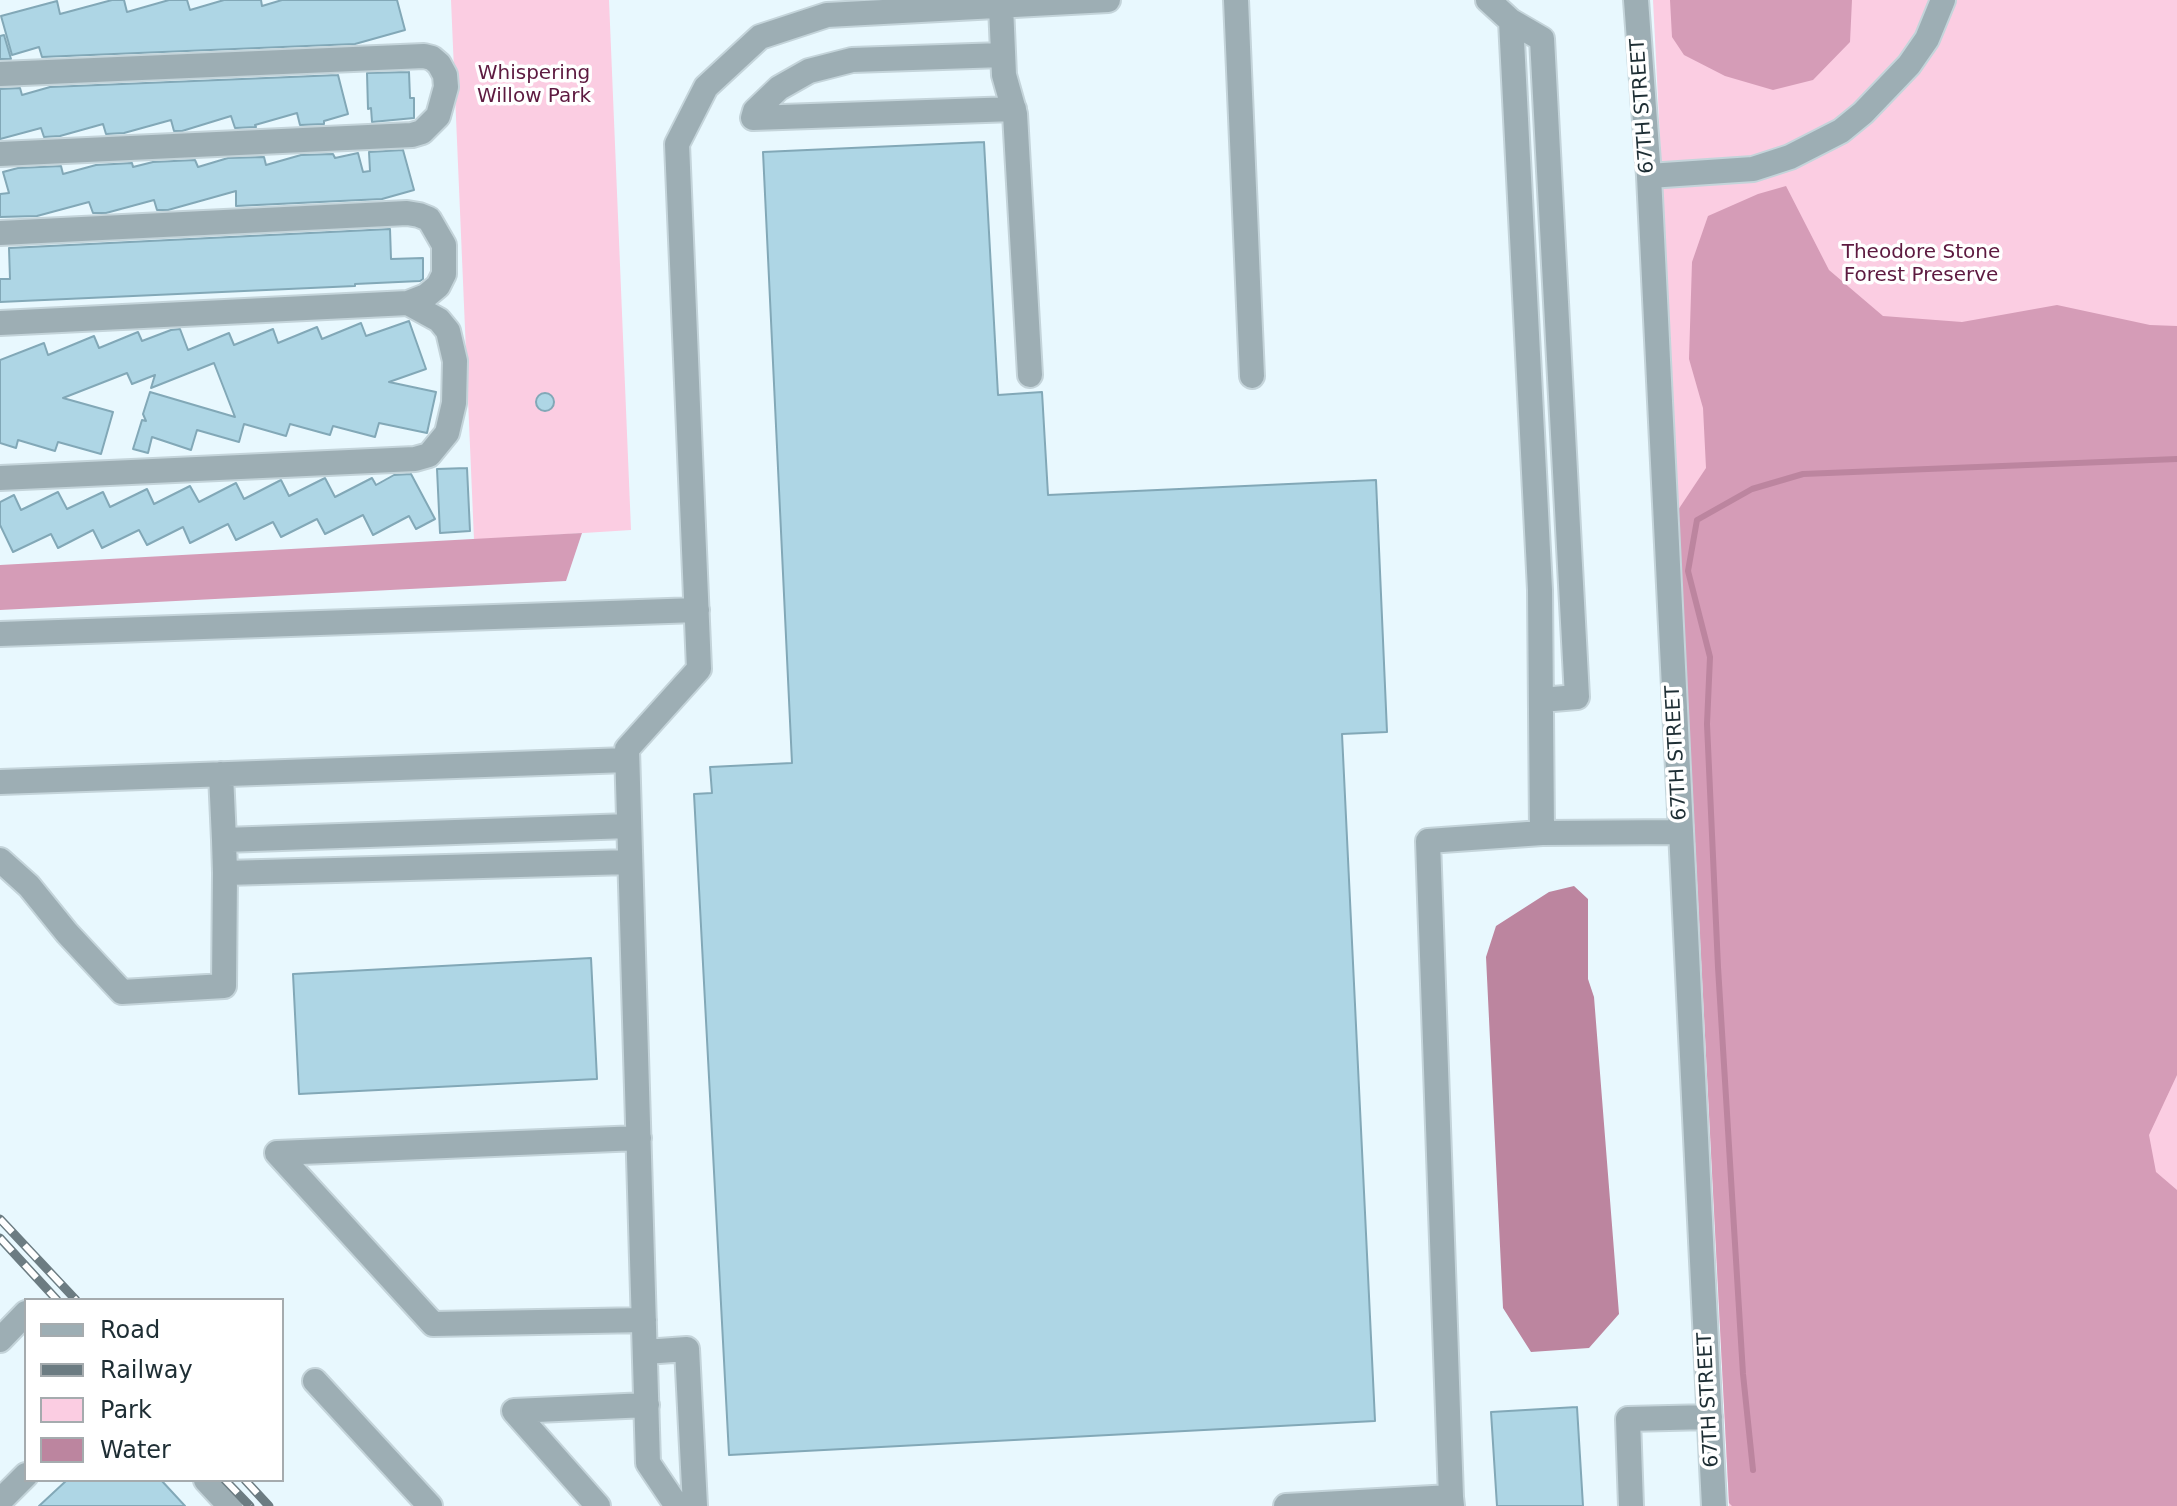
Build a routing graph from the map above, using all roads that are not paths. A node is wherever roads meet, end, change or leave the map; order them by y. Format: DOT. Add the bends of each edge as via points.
graph roads {
  1 [pos="1108,0"];
  2 [pos="1236,0"];
  3 [pos="1488,0"];
  4 [pos="1636,0"];
  5 [pos="1943,0"];
  6 [pos="1001,6"];
  7 [pos="1511,21"];
  8 [pos="1003,55"];
  9 [pos="0,74"];
  10 [pos="1014,109"];
  11 [pos="0,154"];
  12 [pos="1649,176"];
  13 [pos="0,233"];
  14 [pos="408,303"];
  15 [pos="0,323"];
  16 [pos="1030,375"];
  17 [pos="1252,376"];
  18 [pos="1531,427"];
  19 [pos="1562,427"];
  20 [pos="0,478"];
  21 [pos="697,610"];
  22 [pos="0,634"];
  23 [pos="1541,700"];
  24 [pos="627,760"];
  25 [pos="221,774"];
  26 [pos="0,782"];
  27 [pos="629,826"];
  28 [pos="1681,832"];
  29 [pos="1542,833"];
  30 [pos="224,840"];
  31 [pos="0,860"];
  32 [pos="630,862"];
  33 [pos="225,873"];
  34 [pos="639,1138"];
  35 [pos="24,1315"];
  36 [pos="644,1320"];
  37 [pos="0,1340"];
  38 [pos="645,1352"];
  39 [pos="315,1381"];
  40 [pos="647,1405"];
  41 [pos="1710,1417"];
  42 [pos="24,1477"];
  43 [pos="208,1482"];
  44 [pos="2,1498"];
  45 [pos="1452,1502"];
  46 [pos="230,1506"];
  47 [pos="430,1506"];
  48 [pos="598,1506"];
  49 [pos="677,1506"];
  50 [pos="695,1506"];
  51 [pos="1286,1506"];
  52 [pos="1631,1506"];
  53 [pos="1714,1506"];
  1 -- 6 [label="street"];
  2 -- 17 [label="street"];
  3 -- 7 [label="street"];
  4 -- 12 [label="street, 67TH STREET"];
  5 -- 12 [label="street" via="1909,65 1841,131 1753,169"];
  6 -- 8 [label="street"];
  6 -- 21 [label="street" via="827,15 760,37 706,87 677,144"];
  7 -- 18 [label="street"];
  7 -- 19 [label="street" via="1542,39"];
  8 -- 10 [label="street"];
  8 -- 10 [label="street" via="852,60 809,71 779,88 753,118"];
  9 -- 11 [label="street" via="424,56 439,64 446,87 438,116 412,135"];
  10 -- 16 [label="street"];
  12 -- 28 [label="street, 67TH STREET"];
  13 -- 14 [label="street" via="419,215 429,219 446,258 438,286"];
  14 -- 15 [label="street"];
  14 -- 20 [label="street" via="448,331 455,361 452,421 429,455"];
  18 -- 19 [label="street"];
  18 -- 23 [label="street"];
  19 -- 23 [label="street" via="1577,697"];
  21 -- 22 [label="street"];
  21 -- 24 [label="street" via="699,669 627,749"];
  23 -- 29 [label="street"];
  24 -- 25 [label="street"];
  24 -- 27 [label="street"];
  25 -- 26 [label="street"];
  25 -- 30 [label="street"];
  27 -- 30 [label="street"];
  27 -- 32 [label="street"];
  28 -- 29 [label="street"];
  28 -- 41 [label="street, 67TH STREET"];
  29 -- 45 [label="street" via="1428,841"];
  30 -- 33 [label="street"];
  31 -- 33 [label="street" via="122,992 224,986"];
  32 -- 33 [label="street"];
  32 -- 34 [label="street"];
  34 -- 36 [label="street"];
  34 -- 36 [label="street" via="277,1153 433,1324"];
  35 -- 37 [label="street"];
  36 -- 38 [label="street"];
  38 -- 40 [label="street"];
  38 -- 50 [label="street" via="687,1349"];
  39 -- 47 [label="street"];
  40 -- 48 [label="street" via="514,1411"];
  40 -- 49 [label="street" via="648,1463"];
  41 -- 52 [label="street" via="1628,1419"];
  41 -- 53 [label="street, 67TH STREET"];
  42 -- 44 [label="street"];
  43 -- 46 [label="street"];
  45 -- 51 [label="street"];
}
